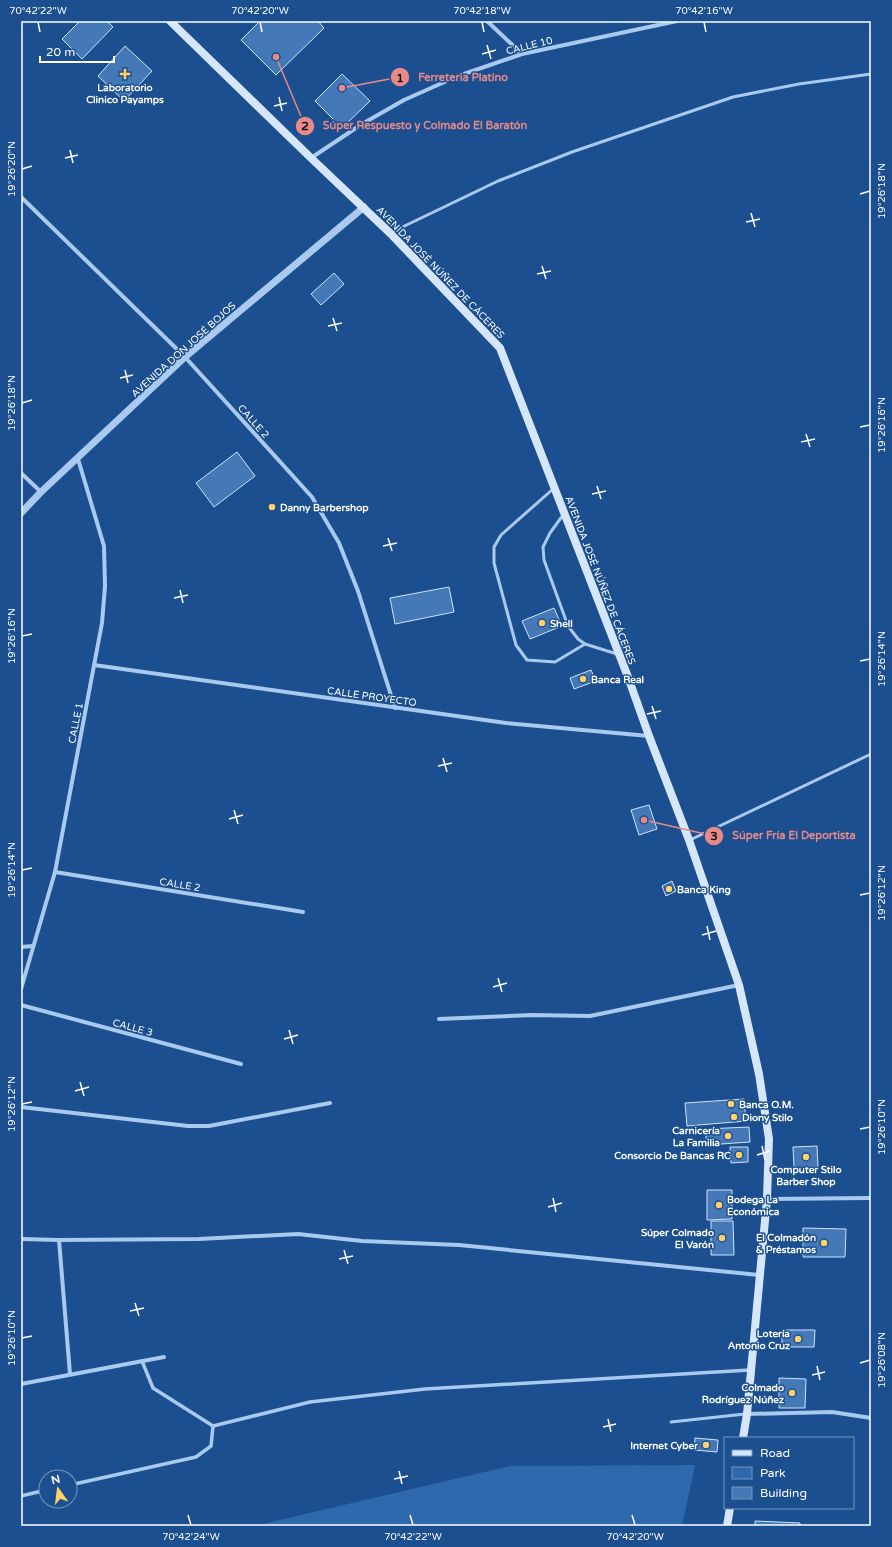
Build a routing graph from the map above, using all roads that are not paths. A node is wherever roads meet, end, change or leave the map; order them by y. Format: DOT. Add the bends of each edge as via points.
graph roads {
  1 [pos="170,21"];
  2 [pos="487,21"];
  3 [pos="678,21"];
  4 [pos="522,54"];
  5 [pos="871,74"];
  6 [pos="311,158"];
  7 [pos="21,197"];
  8 [pos="364,207"];
  9 [pos="390,232"];
  10 [pos="185,357"];
  11 [pos="78,459"];
  12 [pos="21,473"];
  13 [pos="555,488"];
  14 [pos="41,492"];
  15 [pos="565,513"];
  16 [pos="21,514"];
  17 [pos="585,644"];
  18 [pos="620,655"];
  19 [pos="94,665"];
  20 [pos="395,708"];
  21 [pos="649,736"];
  22 [pos="871,754"];
  23 [pos="689,840"];
  24 [pos="55,872"];
  25 [pos="303,912"];
  26 [pos="33,946"];
  27 [pos="21,947"];
  28 [pos="739,985"];
  29 [pos="21,989"];
  30 [pos="21,1005"];
  31 [pos="439,1019"];
  32 [pos="241,1064"];
  33 [pos="330,1102"];
  34 [pos="21,1107"];
  35 [pos="871,1198"];
  36 [pos="767,1199"];
  37 [pos="21,1239"];
  38 [pos="59,1240"];
  39 [pos="759,1275"];
  40 [pos="164,1357"];
  41 [pos="142,1361"];
  42 [pos="751,1370"];
  43 [pos="70,1374"];
  44 [pos="21,1384"];
  45 [pos="747,1414"];
  46 [pos="871,1418"];
  47 [pos="671,1422"];
  48 [pos="213,1426"];
  49 [pos="743,1437"];
  50 [pos="78,1483"];
  51 [pos="38,1492"];
  52 [pos="21,1496"];
  53 [pos="730,1509"];
  54 [pos="727,1526"];
  1 -- 6 [label="main road, AVENIDA JOSÉ NÚÑEZ DE CÁCERES"];
  2 -- 4 [label="street"];
  3 -- 4 [label="street, CALLE 10"];
  4 -- 6 [label="street, CALLE 10" via="458,76 404,100"];
  5 -- 9 [label="lane" via="733,97 498,180"];
  6 -- 8 [label="main road, AVENIDA JOSÉ NÚÑEZ DE CÁCERES"];
  7 -- 10 [label="street, CALLE 2"];
  8 -- 9 [label="main road, AVENIDA JOSÉ NÚÑEZ DE CÁCERES"];
  8 -- 10 [label="street, AVENIDA DON JOSÉ BOJOS"];
  9 -- 13 [label="main road, AVENIDA JOSÉ NÚÑEZ DE CÁCERES" via="500,348"];
  10 -- 11 [label="street, AVENIDA DON JOSÉ BOJOS"];
  10 -- 20 [label="street, CALLE 2" via="312,497 339,543 358,591"];
  11 -- 14 [label="street, AVENIDA DON JOSÉ BOJOS"];
  11 -- 19 [label="street, CALLE 1" via="104,546 105,586 102,623"];
  12 -- 14 [label="street"];
  13 -- 15 [label="main road, AVENIDA JOSÉ NÚÑEZ DE CÁCERES"];
  13 -- 17 [label="lane" via="501,535 494,547 494,563 516,645 527,660 555,662"];
  14 -- 16 [label="street, AVENIDA DON JOSÉ BOJOS"];
  15 -- 17 [label="lane" via="550,533 544,547 544,560 568,626"];
  15 -- 18 [label="main road, AVENIDA JOSÉ NÚÑEZ DE CÁCERES"];
  17 -- 18 [label="lane"];
  18 -- 21 [label="main road, AVENIDA JOSÉ NÚÑEZ DE CÁCERES"];
  19 -- 20 [label="street, CALLE PROYECTO"];
  19 -- 24 [label="street, CALLE 1"];
  20 -- 21 [label="street, CALLE PROYECTO" via="506,723"];
  21 -- 23 [label="main road, AVENIDA JOSÉ NÚÑEZ DE CÁCERES"];
  22 -- 23 [label="lane"];
  23 -- 28 [label="main road, AVENIDA JOSÉ NÚÑEZ DE CÁCERES"];
  24 -- 25 [label="street, CALLE 2"];
  24 -- 26 [label="street, CALLE 1"];
  26 -- 27 [label="street"];
  26 -- 29 [label="street, CALLE 1"];
  28 -- 31 [label="street" via="590,1016 532,1015"];
  28 -- 36 [label="main road, AVENIDA JOSÉ NÚÑEZ DE CÁCERES" via="759,1074 768,1139"];
  30 -- 32 [label="street, CALLE 3"];
  33 -- 34 [label="street" via="209,1126 188,1126"];
  35 -- 36 [label="street"];
  36 -- 39 [label="main road, AVENIDA JOSÉ NÚÑEZ DE CÁCERES"];
  37 -- 38 [label="street"];
  38 -- 39 [label="street" via="199,1239 298,1234 362,1241 460,1245"];
  38 -- 43 [label="street"];
  39 -- 42 [label="main road, AVENIDA JOSÉ NÚÑEZ DE CÁCERES"];
  40 -- 41 [label="street"];
  41 -- 43 [label="street"];
  41 -- 48 [label="street" via="153,1388"];
  42 -- 45 [label="main road, AVENIDA JOSÉ NÚÑEZ DE CÁCERES"];
  42 -- 48 [label="street" via="425,1389 310,1402"];
  43 -- 44 [label="street"];
  45 -- 46 [label="street" via="832,1412"];
  45 -- 47 [label="lane"];
  45 -- 49 [label="main road, AVENIDA JOSÉ NÚÑEZ DE CÁCERES"];
  48 -- 50 [label="street" via="211,1446 196,1457"];
  51 -- 52 [label="street"];
  53 -- 54 [label="main road"];
}
